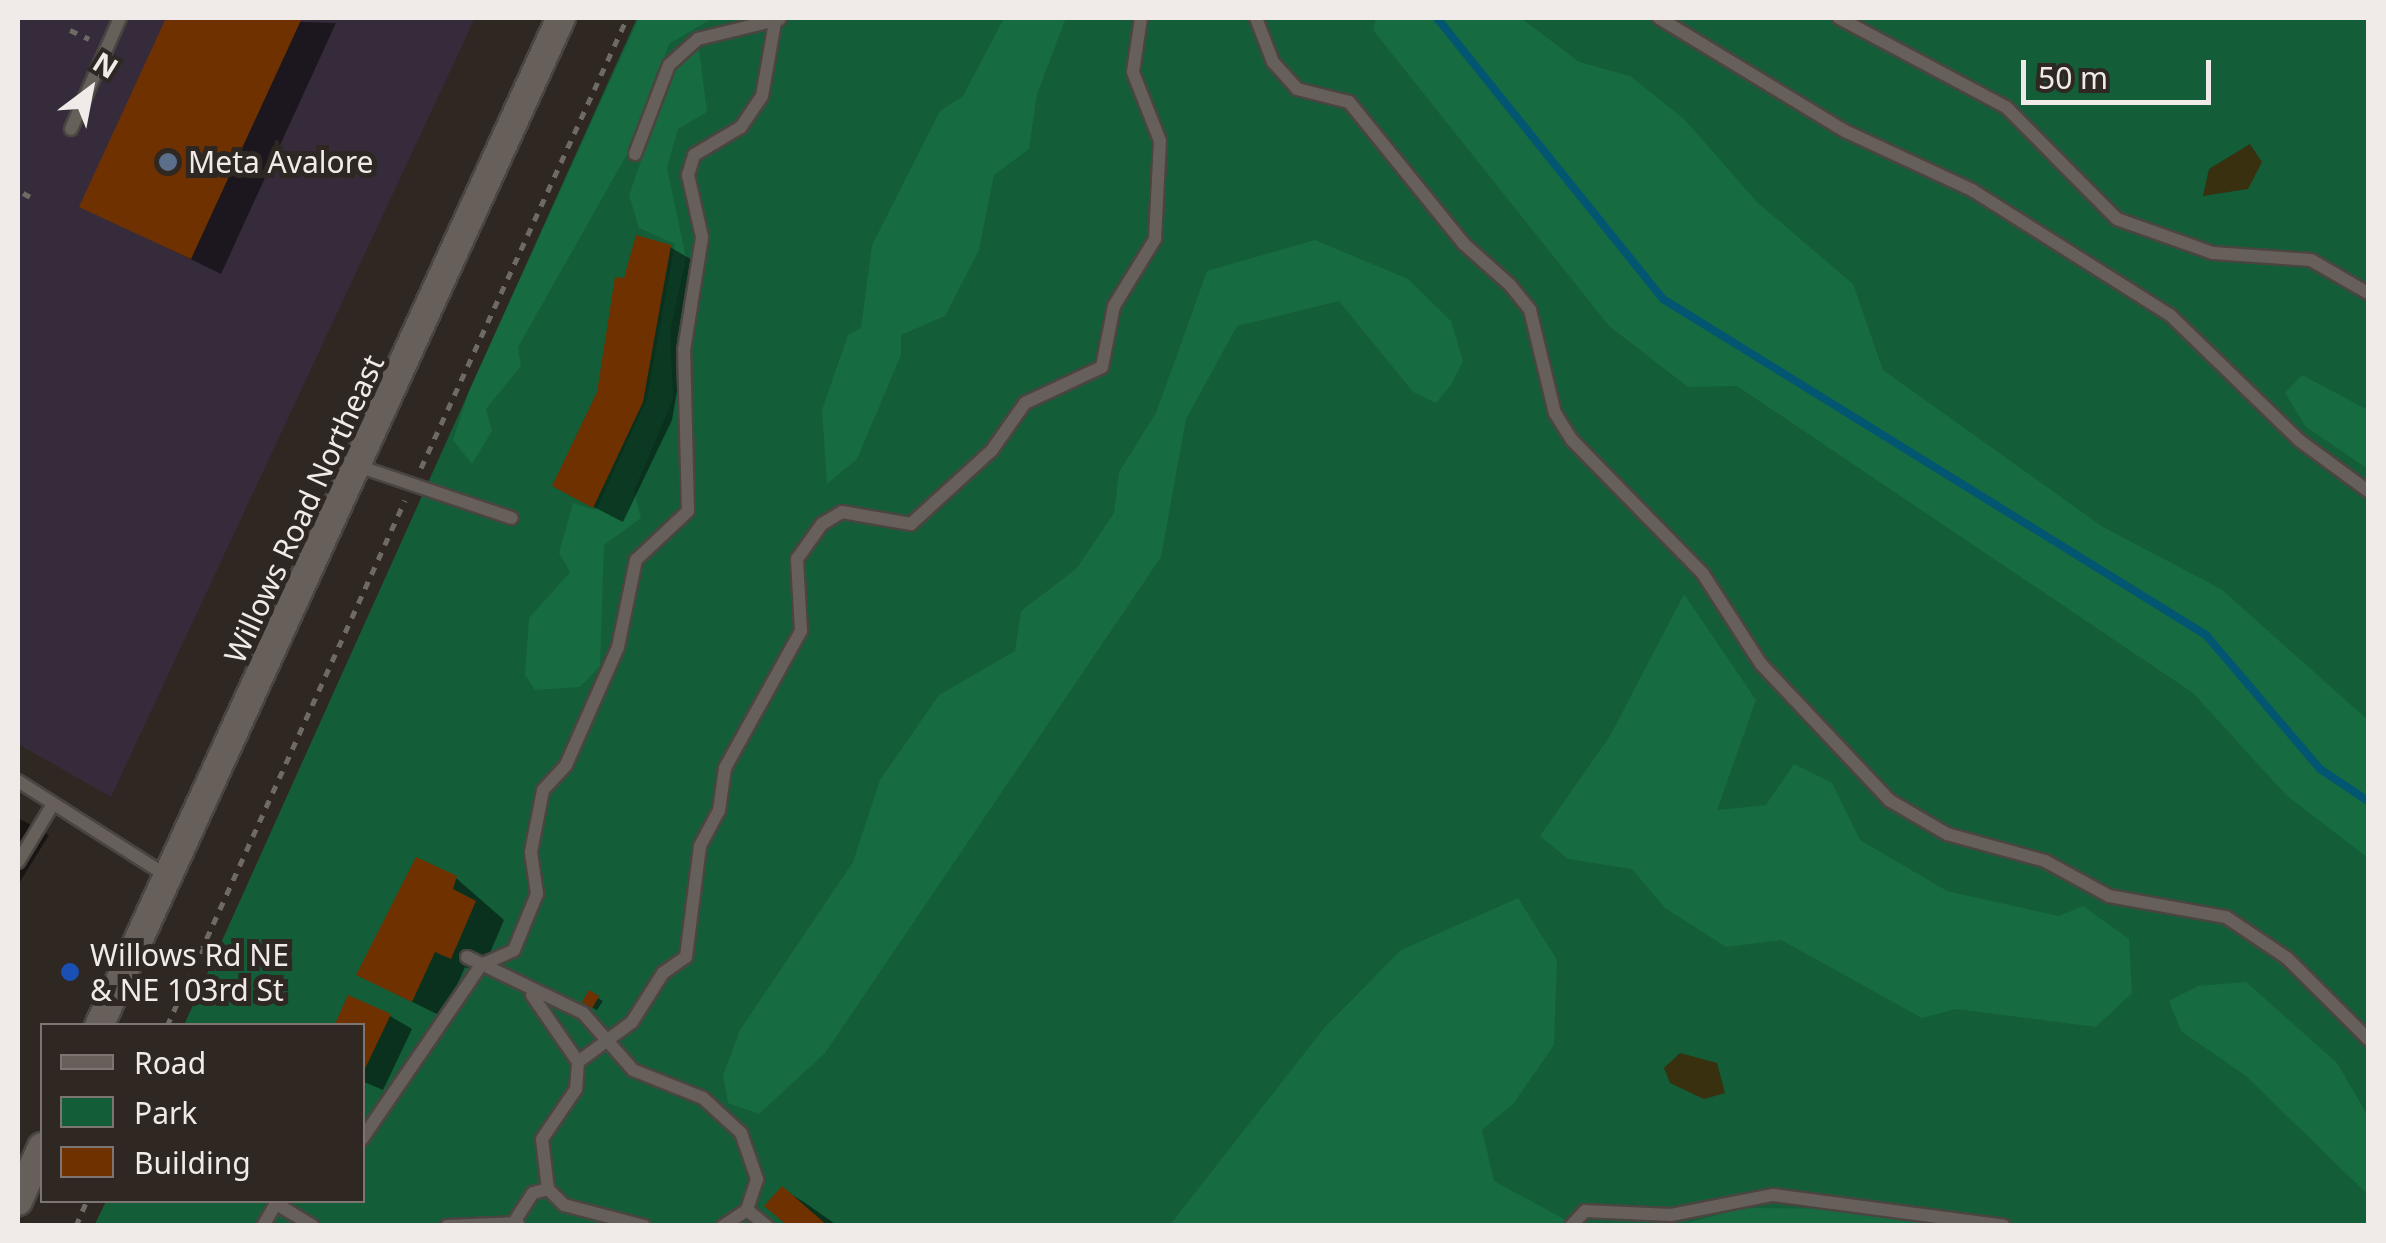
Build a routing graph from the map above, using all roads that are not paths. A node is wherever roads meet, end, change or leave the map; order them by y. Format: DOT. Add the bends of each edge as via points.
graph roads {
  1 [pos="120,18"];
  2 [pos="560,18"];
  3 [pos="1141,18"];
  4 [pos="1256,18"];
  5 [pos="1658,18"];
  6 [pos="1839,18"];
  7 [pos="778,20"];
  8 [pos="71,130"];
  9 [pos="636,154"];
  10 [pos="2368,294"];
  11 [pos="360,466"];
  12 [pos="2368,491"];
  13 [pos="512,518"];
  14 [pos="18,781"];
  15 [pos="53,804"];
  16 [pos="18,862"];
  17 [pos="169,877"];
  18 [pos="467,957"];
  19 [pos="481,965"];
  20 [pos="531,993"];
  21 [pos="101,1023"];
  22 [pos="609,1038"];
  23 [pos="2368,1039"];
  24 [pos="578,1062"];
  25 [pos="365,1135"];
  26 [pos="40,1152"];
  27 [pos="548,1189"];
  28 [pos="18,1201"];
  29 [pos="275,1203"];
  30 [pos="278,1203"];
  31 [pos="747,1210"];
  32 [pos="517,1222"];
  33 [pos="263,1226"];
  34 [pos="313,1226"];
  35 [pos="447,1226"];
  36 [pos="644,1226"];
  37 [pos="724,1226"];
  38 [pos="767,1226"];
  39 [pos="1571,1226"];
  40 [pos="2004,1226"];
  1 -- 8 [label="lane"];
  2 -- 11 [label="main road, Willows Road Northeast"];
  3 -- 22 [label="lane" via="1132,72 1160,141 1156,239 1114,306 1102,367 1025,403 992,450 911,524 842,512 822,524 797,559 801,631 725,768 719,810 700,846 686,957"];
  4 -- 23 [label="lane" via="1273,62 1297,89 1349,102 1464,244 1510,285 1530,310 1555,413 1572,440 1703,574 1761,664 1889,800 1947,834 2045,861 2109,896 2226,917 2288,958"];
  5 -- 12 [label="lane" via="1845,131 1972,190 2170,316 2300,441"];
  6 -- 10 [label="lane" via="2006,107 2117,219 2213,253 2312,260"];
  7 -- 9 [label="lane" via="698,39 669,65"];
  7 -- 19 [label="lane" via="762,96 741,127 694,154 688,175 702,237 684,350 688,511 636,560 618,647 566,765 542,790 531,852 537,894 514,950"];
  11 -- 13 [label="lane"];
  11 -- 17 [label="main road, Willows Road Northeast"];
  14 -- 15 [label="lane"];
  15 -- 16 [label="lane"];
  15 -- 17 [label="lane"];
  17 -- 21 [label="main road, Willows Road Northeast"];
  18 -- 19 [label="lane"];
  19 -- 20 [label="lane"];
  19 -- 25 [label="lane"];
  20 -- 22 [label="lane" via="583,1013"];
  20 -- 24 [label="lane"];
  22 -- 24 [label="lane"];
  22 -- 31 [label="lane" via="633,1070 703,1098 741,1132 757,1179"];
  24 -- 27 [label="lane" via="576,1090 542,1138"];
  26 -- 28 [label="main road"];
  27 -- 32 [label="lane" via="533,1192"];
  27 -- 36 [label="lane" via="564,1205"];
  29 -- 33 [label="lane"];
  30 -- 34 [label="lane"];
  31 -- 37 [label="lane"];
  31 -- 38 [label="lane"];
  32 -- 35 [label="lane"];
  39 -- 40 [label="lane" via="1585,1212 1671,1216 1773,1195"];
}
